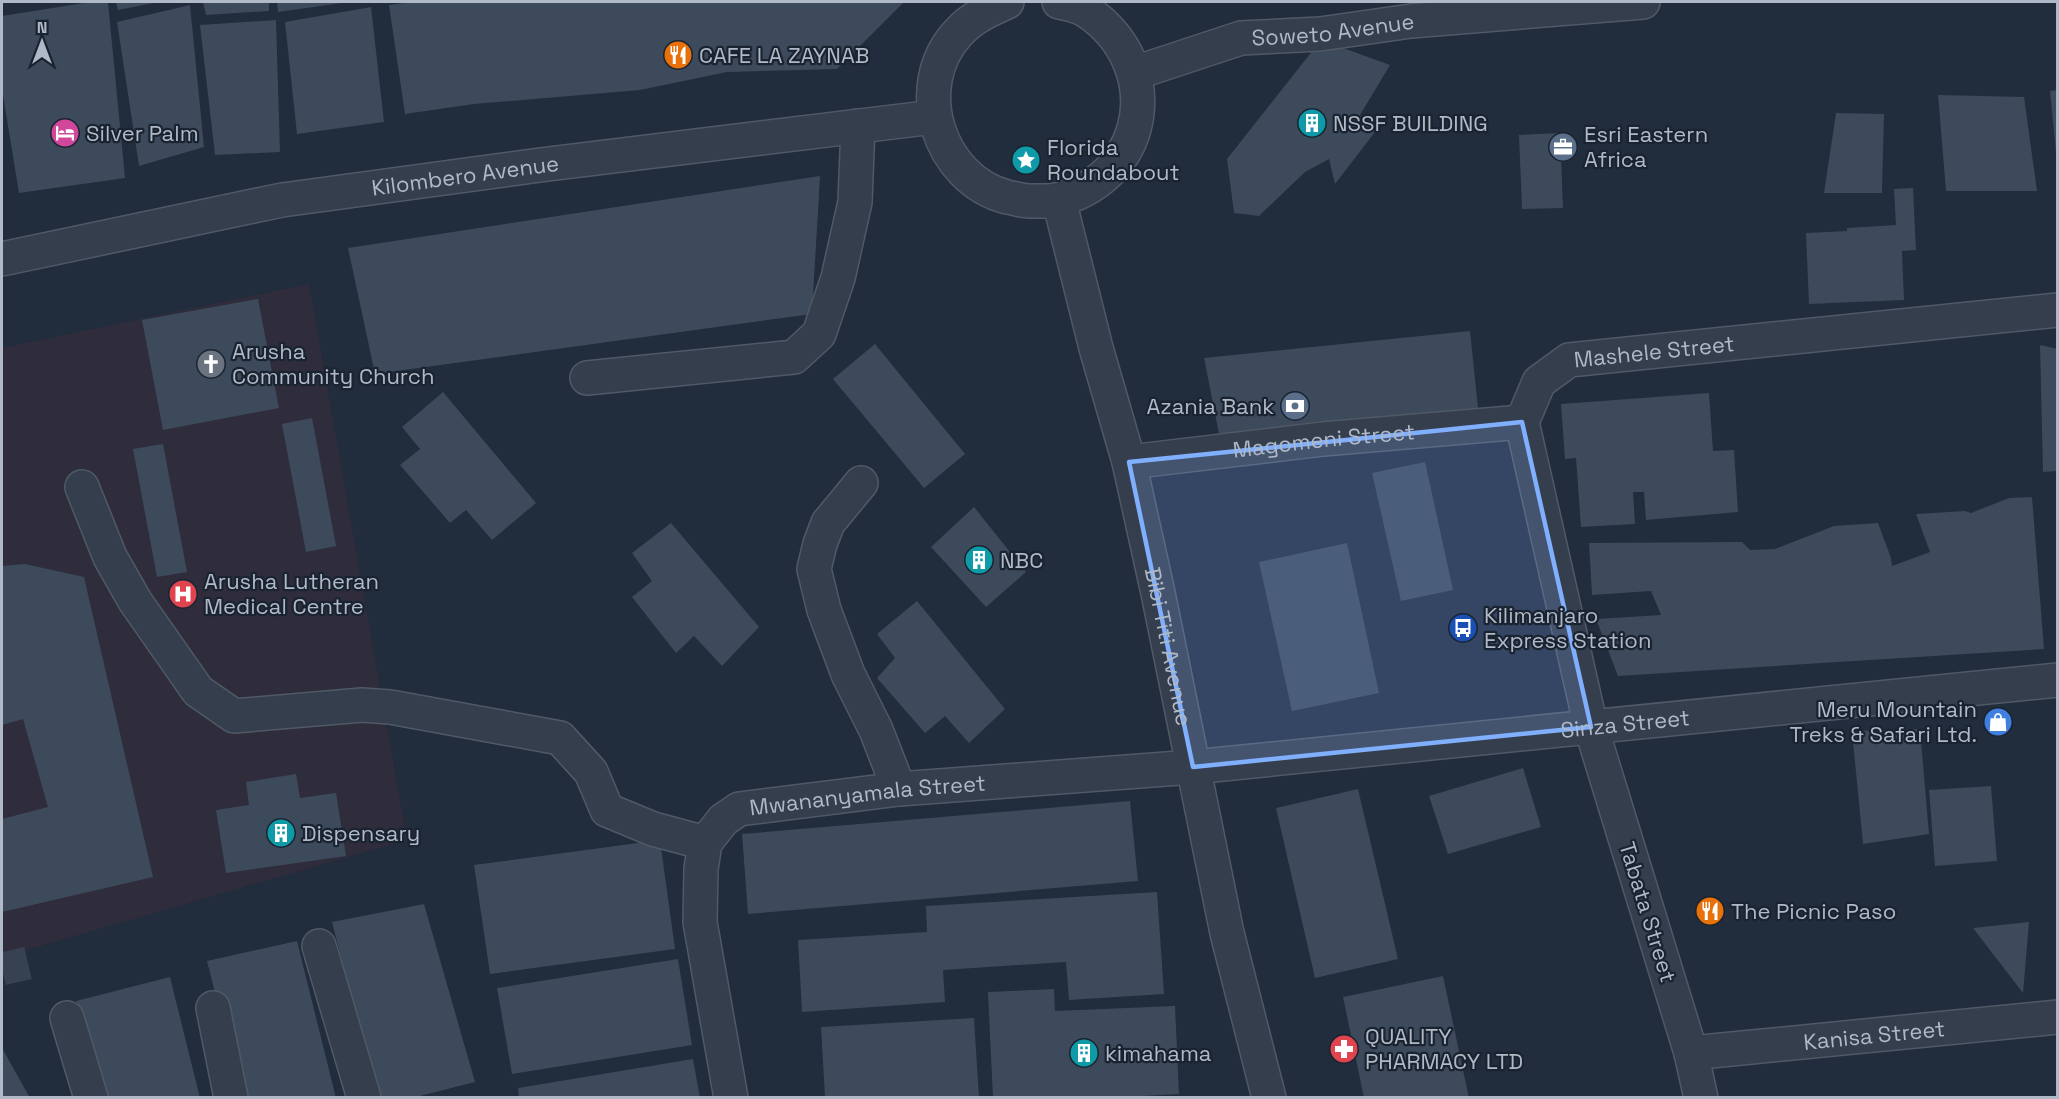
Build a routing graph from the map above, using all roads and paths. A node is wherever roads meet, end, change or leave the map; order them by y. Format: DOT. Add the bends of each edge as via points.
graph roads {
  1 [pos="1007,2"];
  2 [pos="1059,2"];
  3 [pos="1643,2"];
  4 [pos="1408,11"];
  5 [pos="1135,73"];
  6 [pos="934,117"];
  7 [pos="858,126"];
  8 [pos="1059,200"];
  9 [pos="2,259"];
  10 [pos="2058,310"];
  11 [pos="587,378"];
  12 [pos="1522,422"];
  13 [pos="1129,462"];
  14 [pos="861,483"];
  15 [pos="82,487"];
  16 [pos="2058,680"];
  17 [pos="1591,727"];
  18 [pos="1194,767"];
  19 [pos="899,789"];
  20 [pos="705,843"];
  21 [pos="319,946"];
  22 [pos="213,1008"];
  23 [pos="2058,1017"];
  24 [pos="68,1018"];
  25 [pos="1691,1053"];
  26 [pos="91,1098"];
  27 [pos="231,1098"];
  28 [pos="364,1098"];
  29 [pos="731,1098"];
  30 [pos="1269,1098"];
  31 [pos="1701,1098"];
  1 -- 6 [label="street" via="980,14 957,33 941,58 933,87"];
  2 -- 5 [label="street" via="1087,11 1117,37"];
  3 -- 4 [label="street, Soweto Avenue"];
  4 -- 5 [label="street, Soweto Avenue" via="1320,34 1241,38"];
  5 -- 8 [label="street" via="1139,101 1135,127 1124,152 1107,174 1084,190"];
  6 -- 7 [label="street, Kilombero Avenue"];
  6 -- 8 [label="street" via="945,149 965,175 993,193 1026,201"];
  7 -- 9 [label="street, Kilombero Avenue" via="282,200"];
  7 -- 11 [label="street" via="855,202 838,278 819,334 794,357"];
  8 -- 13 [label="street, Bibi Titi Avenue"];
  10 -- 12 [label="street, Mashele Street" via="1569,360 1539,381"];
  12 -- 13 [label="street, Magomeni Street" via="1323,439"];
  12 -- 17 [label="street"];
  13 -- 18 [label="street, Bibi Titi Avenue"];
  14 -- 19 [label="street" via="828,523 814,569 824,610 848,674"];
  15 -- 20 [label="street" via="110,557 135,601 198,691 234,716 362,705 560,738 591,772 607,810 653,829"];
  16 -- 17 [label="street, Sinza Street"];
  17 -- 18 [label="street, Sinza Street"];
  17 -- 25 [label="street, Tabata Street"];
  18 -- 19 [label="street, Mwananyamala Street"];
  18 -- 30 [label="street, Bibi Titi Avenue" via="1227,933"];
  19 -- 20 [label="street, Mwananyamala Street" via="739,809 723,820"];
  20 -- 29 [label="street" via="700,922"];
  21 -- 28 [label="street"];
  22 -- 27 [label="street"];
  23 -- 25 [label="street, Kanisa Street"];
  24 -- 26 [label="street"];
  25 -- 31 [label="street, Tabata Street"];
}
